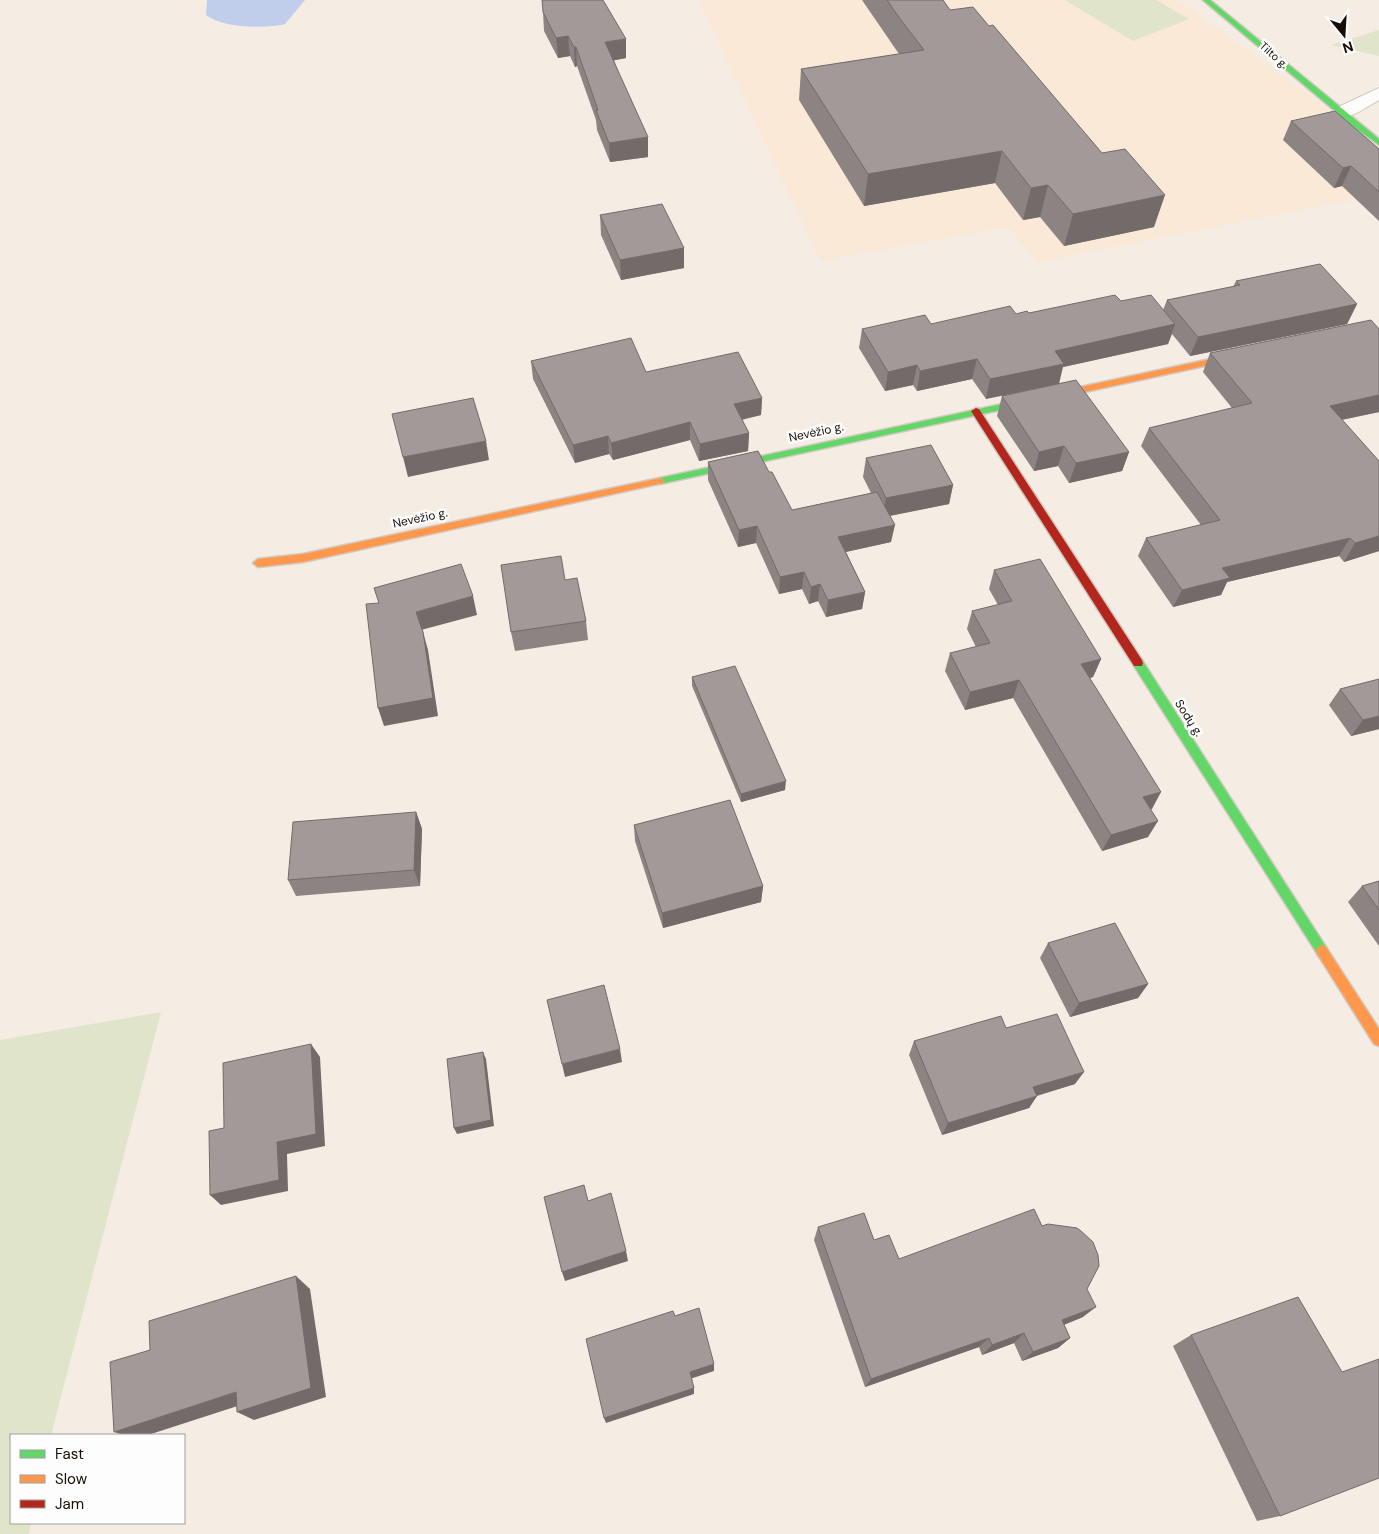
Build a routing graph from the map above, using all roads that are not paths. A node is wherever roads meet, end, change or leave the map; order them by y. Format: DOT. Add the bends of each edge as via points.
graph roads {
  1 [pos="1206,0"];
  2 [pos="1379,93"];
  3 [pos="1340,113"];
  4 [pos="1379,143"];
  5 [pos="1254,352"];
  6 [pos="976,411"];
  7 [pos="258,563"];
  8 [pos="1379,1040"];
  1 -- 3 [label="street, Tilto g." via="1253,36"];
  2 -- 3 [label="street"];
  3 -- 4 [label="street, Tilto g."];
  5 -- 6 [label="street, Nevėžio g."];
  6 -- 7 [label="street, Nevėžio g." via="303,558"];
  6 -- 8 [label="street, Sodų g."];
}
